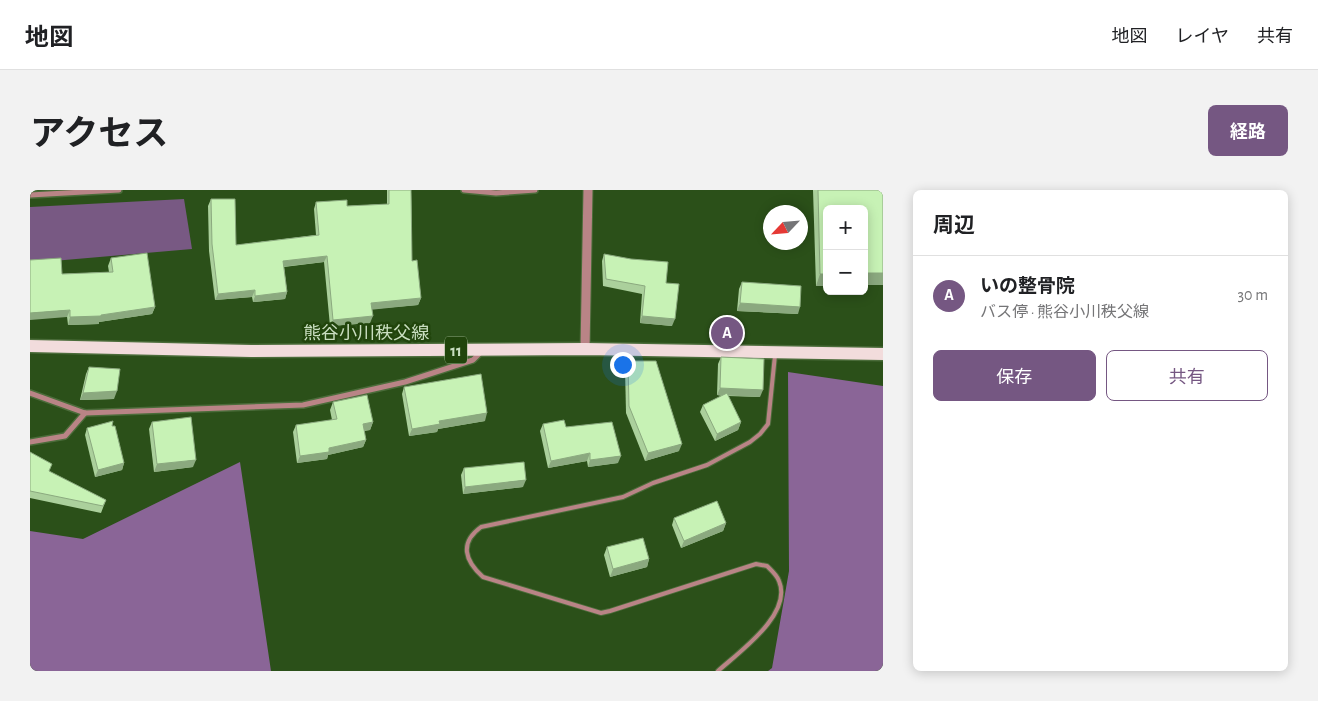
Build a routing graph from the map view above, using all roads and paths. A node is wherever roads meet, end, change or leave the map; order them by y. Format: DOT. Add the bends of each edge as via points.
graph roads {
  1 [pos="119,190"];
  2 [pos="464,190"];
  3 [pos="535,190"];
  4 [pos="588,190"];
  5 [pos="30,196"];
  6 [pos="30,346"];
  7 [pos="485,349"];
  8 [pos="585,349"];
  9 [pos="775,352"];
  10 [pos="883,354"];
  11 [pos="30,393"];
  12 [pos="85,413"];
  13 [pos="30,442"];
  14 [pos="718,671"];
  1 -- 5 [label="street"];
  2 -- 3 [label="street" via="496,193"];
  4 -- 8 [label="street"];
  6 -- 7 [label="main road, 熊谷小川秩父線 / 11" via="251,351"];
  7 -- 8 [label="main road, 熊谷小川秩父線 / 11"];
  7 -- 12 [label="street" via="473,360 405,382 303,405"];
  8 -- 9 [label="main road, 熊谷小川秩父線 / 11"];
  9 -- 10 [label="main road, 熊谷小川秩父線 / 11"];
  9 -- 14 [label="lane" via="768,424 750,442 707,465 623,497 481,528 472,534 467,545 472,567 483,576 601,613 756,564 767,566 780,582 781,592 772,620"];
  11 -- 12 [label="street"];
  12 -- 13 [label="street" via="65,436"];
}
